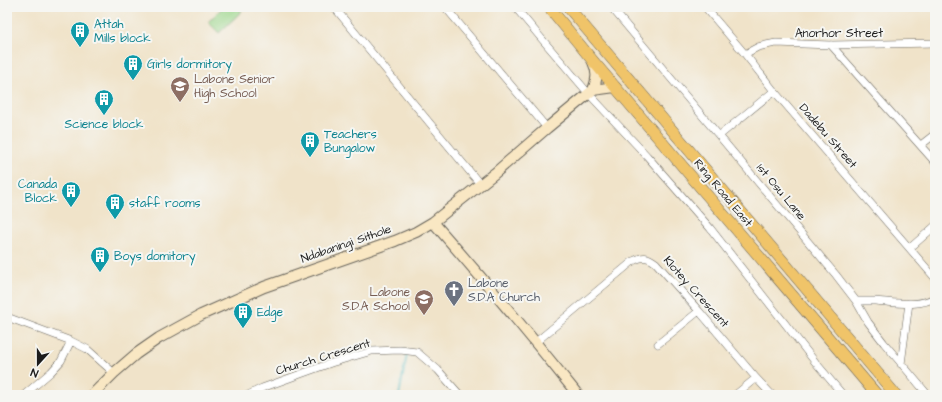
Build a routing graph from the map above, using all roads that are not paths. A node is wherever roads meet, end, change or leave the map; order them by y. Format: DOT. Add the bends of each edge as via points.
graph roads {
  1 [pos="334,7"];
  2 [pos="445,7"];
  3 [pos="515,7"];
  4 [pos="549,7"];
  5 [pos="568,7"];
  6 [pos="611,7"];
  7 [pos="705,7"];
  8 [pos="935,43"];
  9 [pos="832,45"];
  10 [pos="745,54"];
  11 [pos="593,61"];
  12 [pos="615,87"];
  13 [pos="774,90"];
  14 [pos="591,92"];
  15 [pos="547,128"];
  16 [pos="935,134"];
  17 [pos="720,135"];
  18 [pos="921,145"];
  19 [pos="935,162"];
  20 [pos="480,184"];
  21 [pos="433,222"];
  22 [pos="935,226"];
  23 [pos="910,248"];
  24 [pos="935,278"];
  25 [pos="935,297"];
  26 [pos="856,301"];
  27 [pos="910,303"];
  28 [pos="699,311"];
  29 [pos="7,317"];
  30 [pos="71,341"];
  31 [pos="536,342"];
  32 [pos="658,344"];
  33 [pos="901,364"];
  34 [pos="114,373"];
  35 [pos="756,378"];
  36 [pos="24,395"];
  37 [pos="92,395"];
  38 [pos="248,395"];
  39 [pos="460,395"];
  40 [pos="578,395"];
  41 [pos="734,395"];
  42 [pos="772,395"];
  43 [pos="843,395"];
  44 [pos="877,395"];
  45 [pos="895,395"];
  46 [pos="928,395"];
  1 -- 20 [label="street"];
  2 -- 15 [label="street"];
  3 -- 14 [label="street"];
  4 -- 11 [label="main road, Ring Road East"];
  5 -- 45 [label="main road, Ring Road East"];
  6 -- 17 [label="street, 1st Osu Lane"];
  7 -- 10 [label="street, Dadebu Street"];
  8 -- 9 [label="street, Anorhor Street"];
  9 -- 10 [label="street, Anorhor Street" via="766,45"];
  9 -- 18 [label="street"];
  10 -- 13 [label="street, Dadebu Street"];
  11 -- 12 [label="main road, Ring Road East"];
  11 -- 14 [label="street" via="597,75"];
  12 -- 14 [label="street"];
  12 -- 44 [label="main road, Ring Road East"];
  13 -- 17 [label="street"];
  13 -- 23 [label="street, Dadebu Street"];
  14 -- 15 [label="street, Ndabaningi Sithole"];
  14 -- 43 [label="street" via="710,228"];
  15 -- 20 [label="street, Ndabaningi Sithole"];
  16 -- 18 [label="street"];
  17 -- 26 [label="street, 1st Osu Lane"];
  18 -- 19 [label="street"];
  20 -- 21 [label="street, Ndabaningi Sithole"];
  21 -- 31 [label="street"];
  21 -- 34 [label="street, Ndabaningi Sithole" via="395,241 264,287 201,315 159,338"];
  22 -- 23 [label="street"];
  23 -- 24 [label="street, Dadebu Street"];
  25 -- 27 [label="street" via="923,302"];
  26 -- 27 [label="street"];
  26 -- 33 [label="street, 1st Osu Lane" via="868,322"];
  27 -- 33 [label="street"];
  28 -- 31 [label="street, Klotey Crescent" via="656,262 644,257 633,261"];
  28 -- 32 [label="street"];
  28 -- 35 [label="street, Klotey Crescent"];
  29 -- 30 [label="street"];
  30 -- 34 [label="street" via="86,349"];
  30 -- 36 [label="street" via="61,361"];
  31 -- 40 [label="street"];
  33 -- 46 [label="street, 1st Osu Lane"];
  34 -- 37 [label="street, Ndabaningi Sithole"];
  35 -- 41 [label="street"];
  35 -- 42 [label="street, Klotey Crescent"];
  38 -- 39 [label="street, Church Crescent" via="338,361 372,351 400,350 417,352 438,370"];
}
